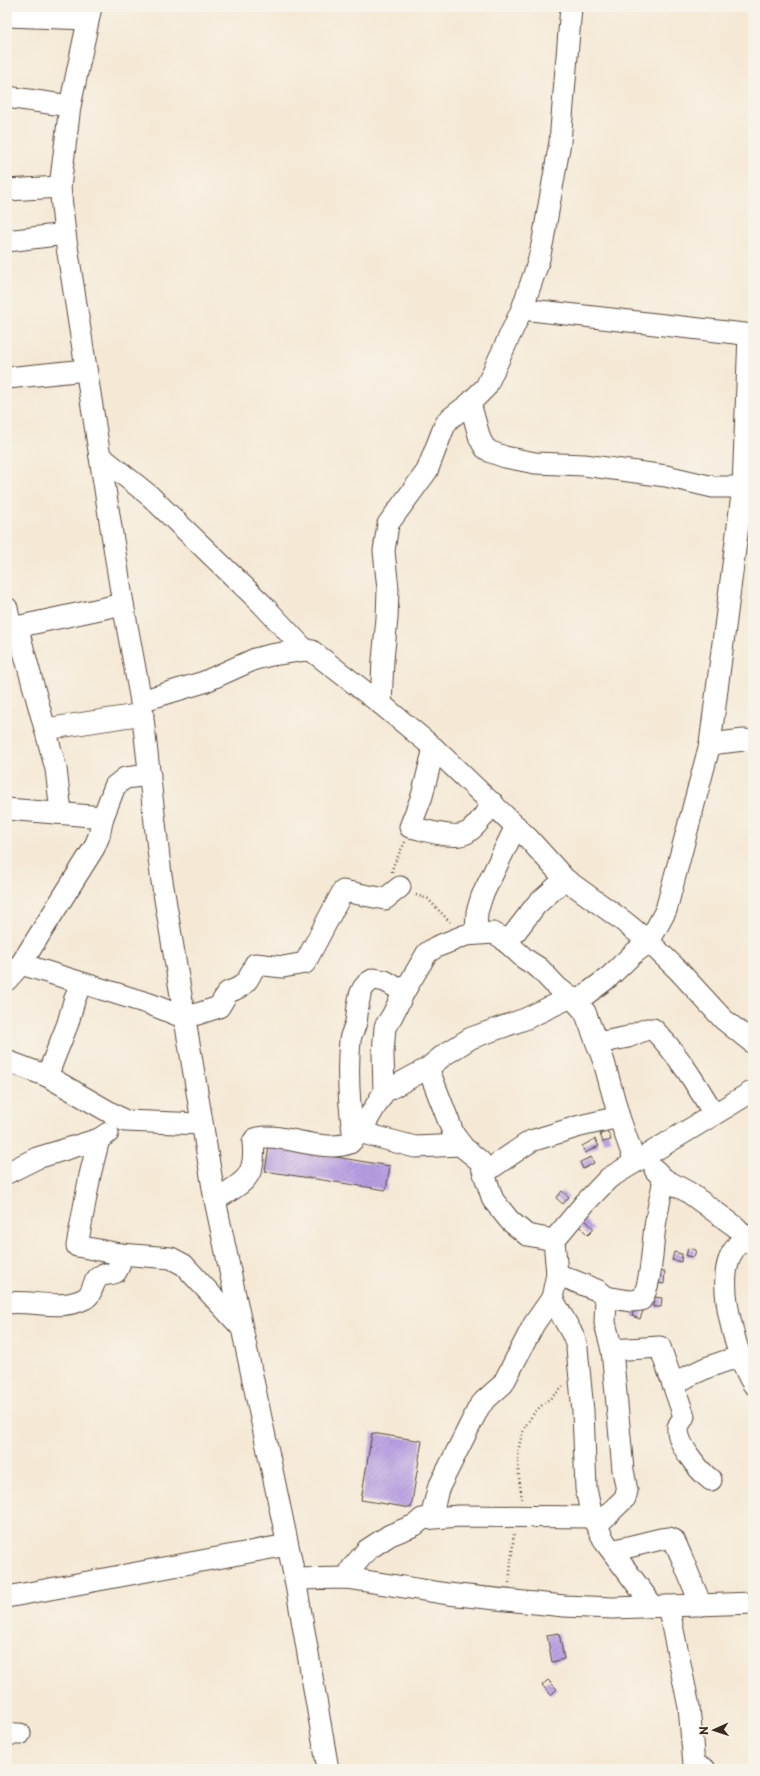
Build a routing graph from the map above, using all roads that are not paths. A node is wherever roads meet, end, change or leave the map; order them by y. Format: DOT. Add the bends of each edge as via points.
graph roads {
  1 [pos="571,7"];
  2 [pos="90,13"];
  3 [pos="7,16"];
  4 [pos="7,97"];
  5 [pos="70,106"];
  6 [pos="60,186"];
  7 [pos="7,190"];
  8 [pos="65,234"];
  9 [pos="7,241"];
  10 [pos="522,310"];
  11 [pos="751,335"];
  12 [pos="86,370"];
  13 [pos="7,378"];
  14 [pos="470,403"];
  15 [pos="100,456"];
  16 [pos="748,487"];
  17 [pos="123,604"];
  18 [pos="7,608"];
  19 [pos="12,628"];
  20 [pos="305,650"];
  21 [pos="380,704"];
  22 [pos="142,708"];
  23 [pos="46,729"];
  24 [pos="753,740"];
  25 [pos="710,744"];
  26 [pos="434,748"];
  27 [pos="150,775"];
  28 [pos="493,804"];
  29 [pos="7,809"];
  30 [pos="61,812"];
  31 [pos="103,817"];
  32 [pos="516,826"];
  33 [pos="565,879"];
  34 [pos="400,887"];
  35 [pos="476,933"];
  36 [pos="649,942"];
  37 [pos="506,943"];
  38 [pos="21,964"];
  39 [pos="7,980"];
  40 [pos="81,983"];
  41 [pos="404,992"];
  42 [pos="574,999"];
  43 [pos="185,1018"];
  44 [pos="598,1043"];
  45 [pos="753,1043"];
  46 [pos="7,1061"];
  47 [pos="428,1068"];
  48 [pos="47,1076"];
  49 [pos="753,1090"];
  50 [pos="384,1092"];
  51 [pos="714,1114"];
  52 [pos="619,1117"];
  53 [pos="125,1121"];
  54 [pos="202,1124"];
  55 [pos="356,1135"];
  56 [pos="100,1139"];
  57 [pos="461,1145"];
  58 [pos="638,1160"];
  59 [pos="7,1173"];
  60 [pos="484,1173"];
  61 [pos="664,1179"];
  62 [pos="215,1200"];
  63 [pos="554,1240"];
  64 [pos="749,1240"];
  65 [pos="120,1254"];
  66 [pos="557,1274"];
  67 [pos="606,1297"];
  68 [pos="552,1298"];
  69 [pos="7,1303"];
  70 [pos="241,1327"];
  71 [pos="612,1350"];
  72 [pos="741,1357"];
  73 [pos="753,1384"];
  74 [pos="673,1385"];
  75 [pos="711,1480"];
  76 [pos="430,1518"];
  77 [pos="594,1521"];
  78 [pos="287,1545"];
  79 [pos="612,1551"];
  80 [pos="347,1578"];
  81 [pos="294,1579"];
  82 [pos="7,1597"];
  83 [pos="753,1603"];
  84 [pos="701,1605"];
  85 [pos="660,1606"];
  86 [pos="328,1769"];
  87 [pos="706,1769"];
  1 -- 10 [label="street" via="560,142 538,263"];
  2 -- 3 [label="street"];
  2 -- 5 [label="street"];
  4 -- 5 [label="street"];
  5 -- 6 [label="street"];
  6 -- 7 [label="street"];
  6 -- 8 [label="street"];
  8 -- 9 [label="street"];
  8 -- 12 [label="street"];
  10 -- 11 [label="street"];
  10 -- 14 [label="street" via="486,387"];
  11 -- 16 [label="street"];
  12 -- 13 [label="street"];
  12 -- 15 [label="street"];
  14 -- 16 [label="street" via="485,448 505,457 535,463 584,465 666,476 713,487"];
  14 -- 21 [label="street" via="448,420 427,471 388,524 384,551 388,589"];
  15 -- 17 [label="street"];
  15 -- 20 [label="street" via="150,496 262,604"];
  16 -- 25 [label="street"];
  17 -- 19 [label="street"];
  17 -- 22 [label="street"];
  18 -- 19 [label="street"];
  19 -- 23 [label="street"];
  20 -- 21 [label="street" via="312,651"];
  20 -- 22 [label="street" via="255,659"];
  21 -- 26 [label="street"];
  22 -- 23 [label="street"];
  22 -- 27 [label="street"];
  23 -- 30 [label="street" via="56,769"];
  24 -- 25 [label="street"];
  25 -- 36 [label="street" via="666,910"];
  26 -- 28 [label="street"];
  26 -- 28 [label="street" via="422,796 410,827 461,835 474,827"];
  27 -- 31 [label="street" via="125,778 115,786"];
  27 -- 43 [label="street" via="161,875"];
  28 -- 32 [label="street"];
  29 -- 30 [label="street"];
  30 -- 31 [label="street"];
  31 -- 38 [label="street" via="94,848"];
  32 -- 33 [label="street"];
  32 -- 35 [label="street" via="482,896 477,912"];
  33 -- 36 [label="street"];
  33 -- 37 [label="street" via="536,905"];
  34 -- 43 [label="street" via="386,899 343,891 305,963 283,967 255,964 250,978 238,989 228,992 219,1007"];
  35 -- 37 [label="street" via="493,933"];
  35 -- 41 [label="street" via="432,949 425,956"];
  36 -- 42 [label="street" via="609,976"];
  36 -- 45 [label="street" via="723,1019"];
  37 -- 42 [label="street" via="539,968 556,987"];
  38 -- 39 [label="street"];
  38 -- 40 [label="street"];
  40 -- 43 [label="street" via="150,1004"];
  40 -- 48 [label="street"];
  41 -- 50 [label="street" via="384,1030"];
  41 -- 55 [label="street" via="385,981 374,979 367,983 359,997 356,1022 350,1039 349,1079 351,1119"];
  42 -- 44 [label="street" via="585,1012"];
  42 -- 47 [label="street" via="471,1038"];
  43 -- 54 [label="street"];
  44 -- 51 [label="street" via="652,1029 673,1051"];
  44 -- 52 [label="street"];
  46 -- 48 [label="street"];
  47 -- 50 [label="street"];
  47 -- 57 [label="street" via="451,1129"];
  48 -- 53 [label="street"];
  49 -- 51 [label="street"];
  50 -- 55 [label="street"];
  51 -- 58 [label="street"];
  52 -- 58 [label="street"];
  52 -- 60 [label="street" via="531,1141"];
  53 -- 54 [label="street"];
  53 -- 56 [label="street"];
  54 -- 62 [label="street"];
  55 -- 57 [label="street" via="415,1147"];
  55 -- 62 [label="street" via="346,1144 331,1146 257,1138 253,1142 252,1171 243,1182"];
  56 -- 59 [label="street" via="37,1158"];
  56 -- 65 [label="street" via="90,1175 77,1246"];
  57 -- 60 [label="street" via="476,1157"];
  58 -- 61 [label="street"];
  58 -- 63 [label="street" via="609,1178"];
  60 -- 63 [label="street" via="493,1200 520,1230 527,1235"];
  61 -- 64 [label="street" via="703,1202"];
  61 -- 67 [label="street" via="648,1282 642,1300"];
  62 -- 70 [label="street"];
  63 -- 66 [label="street"];
  64 -- 72 [label="street" via="731,1253 725,1278 729,1311"];
  65 -- 69 [label="street" via="116,1273 100,1276 90,1294 83,1300 65,1304"];
  65 -- 70 [label="street" via="171,1258 184,1265"];
  66 -- 67 [label="street" via="599,1291"];
  66 -- 68 [label="street"];
  67 -- 71 [label="street" via="605,1323"];
  68 -- 76 [label="street" via="534,1324 504,1384 479,1407 438,1489"];
  68 -- 77 [label="street" via="576,1342 586,1489"];
  70 -- 78 [label="street"];
  71 -- 74 [label="street" via="660,1347"];
  71 -- 77 [label="street" via="627,1493 625,1498"];
  72 -- 73 [label="street"];
  72 -- 74 [label="street" via="705,1368"];
  74 -- 75 [label="street" via="684,1416 678,1426 679,1435 693,1463"];
  76 -- 77 [label="street" via="519,1516"];
  76 -- 80 [label="street" via="422,1519 415,1525 390,1535 367,1550"];
  77 -- 79 [label="street"];
  78 -- 81 [label="street"];
  78 -- 82 [label="street"];
  79 -- 84 [label="street" via="661,1539 674,1540"];
  79 -- 85 [label="street"];
  80 -- 81 [label="street"];
  80 -- 85 [label="street" via="506,1602 613,1608"];
  81 -- 86 [label="street"];
  83 -- 84 [label="street"];
  84 -- 85 [label="street"];
  85 -- 87 [label="street" via="689,1707 694,1765"];
}
